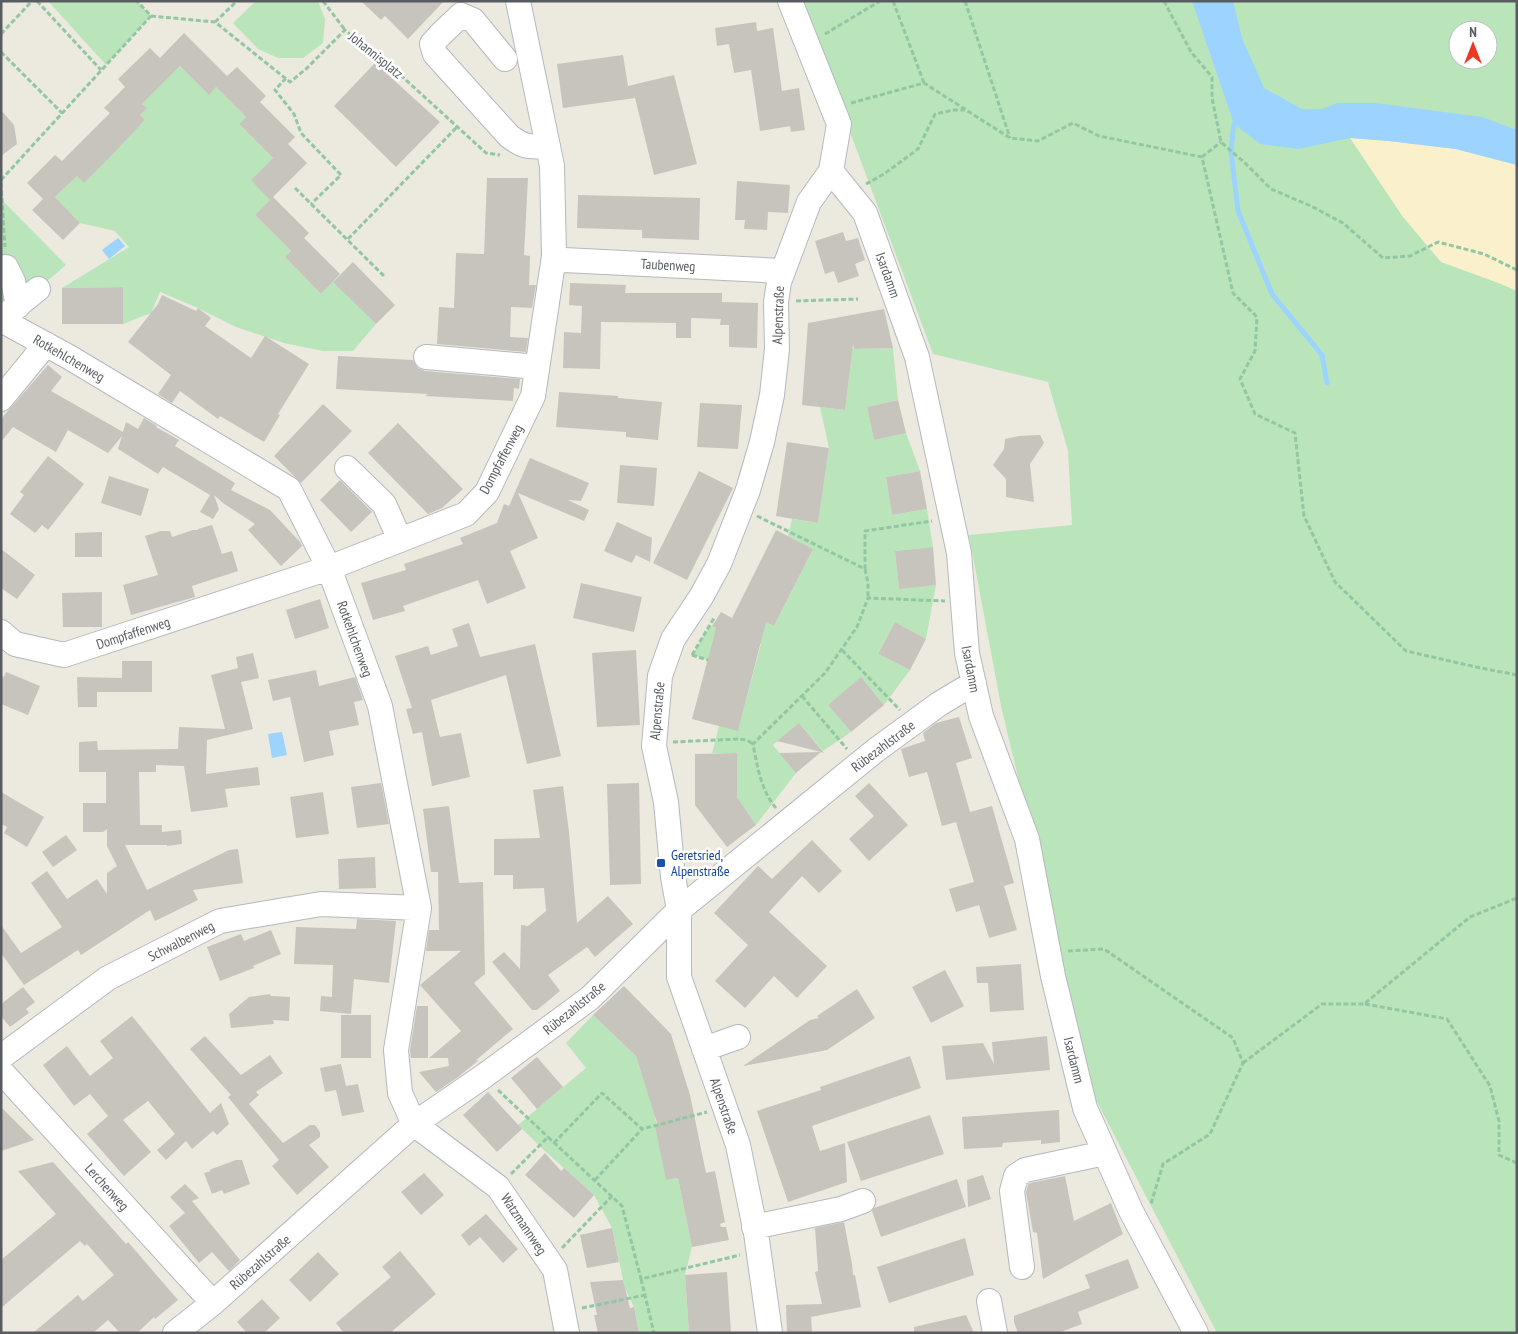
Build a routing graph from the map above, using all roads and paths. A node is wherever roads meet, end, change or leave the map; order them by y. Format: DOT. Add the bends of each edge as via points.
graph roads {
  1 [pos="32,1"];
  2 [pos="37,1"];
  3 [pos="137,1"];
  4 [pos="237,1"];
  5 [pos="323,1"];
  6 [pos="518,1"];
  7 [pos="790,1"];
  8 [pos="880,1"];
  9 [pos="893,1"];
  10 [pos="965,1"];
  11 [pos="1164,1"];
  12 [pos="469,8"];
  13 [pos="151,16"];
  14 [pos="215,22"];
  15 [pos="345,30"];
  16 [pos="1,34"];
  17 [pos="807,44"];
  18 [pos="1,52"];
  19 [pos="505,59"];
  20 [pos="101,70"];
  21 [pos="286,78"];
  22 [pos="924,83"];
  23 [pos="833,108"];
  24 [pos="967,110"];
  25 [pos="62,113"];
  26 [pos="457,126"];
  27 [pos="1010,138"];
  28 [pos="1221,142"];
  29 [pos="548,146"];
  30 [pos="505,156"];
  31 [pos="1202,157"];
  32 [pos="837,178"];
  33 [pos="1,182"];
  34 [pos="295,188"];
  35 [pos="312,204"];
  36 [pos="348,239"];
  37 [pos="554,256"];
  38 [pos="4,270"];
  39 [pos="1517,270"];
  40 [pos="782,271"];
  41 [pos="384,276"];
  42 [pos="38,289"];
  43 [pos="858,299"];
  44 [pos="776,302"];
  45 [pos="7,315"];
  46 [pos="46,344"];
  47 [pos="426,356"];
  48 [pos="537,367"];
  49 [pos="1,400"];
  50 [pos="348,468"];
  51 [pos="741,508"];
  52 [pos="951,517"];
  53 [pos="400,540"];
  54 [pos="329,568"];
  55 [pos="865,569"];
  56 [pos="868,598"];
  57 [pos="963,602"];
  58 [pos="714,618"];
  59 [pos="1,632"];
  60 [pos="842,650"];
  61 [pos="708,660"];
  62 [pos="1517,675"];
  63 [pos="974,683"];
  64 [pos="802,696"];
  65 [pos="911,724"];
  66 [pos="655,743"];
  67 [pos="753,744"];
  68 [pos="860,763"];
  69 [pos="788,821"];
  70 [pos="1517,898"];
  71 [pos="419,908"];
  72 [pos="679,910"];
  73 [pos="1048,952"];
  74 [pos="1364,1004"];
  75 [pos="738,1037"];
  76 [pos="704,1049"];
  77 [pos="1,1057"];
  78 [pos="1244,1063"];
  79 [pos="1,1070"];
  80 [pos="484,1076"];
  81 [pos="725,1107"];
  82 [pos="414,1124"];
  83 [pos="642,1129"];
  84 [pos="548,1137"];
  85 [pos="554,1143"];
  86 [pos="1106,1153"];
  87 [pos="1517,1163"];
  88 [pos="595,1180"];
  89 [pos="498,1187"];
  90 [pos="612,1196"];
  91 [pos="863,1201"];
  92 [pos="754,1228"];
  93 [pos="1142,1231"];
  94 [pos="758,1251"];
  95 [pos="549,1262"];
  96 [pos="1022,1267"];
  97 [pos="641,1279"];
  98 [pos="645,1295"];
  99 [pos="990,1301"];
  100 [pos="213,1303"];
  101 [pos="565,1322"];
  102 [pos="175,1333"];
  103 [pos="654,1333"];
  104 [pos="770,1333"];
  105 [pos="995,1333"];
  106 [pos="1196,1333"];
  1 -- 16 [label="path"];
  2 -- 20 [label="path"];
  3 -- 13 [label="path"];
  4 -- 14 [label="path"];
  5 -- 15 [label="path"];
  6 -- 29 [label="street, Dompfaffenweg"];
  7 -- 17 [label="street"];
  8 -- 17 [label="path"];
  9 -- 22 [label="path"];
  10 -- 27 [label="path"];
  11 -- 28 [label="path" via="1191,52 1212,78 1212,98"];
  12 -- 19 [label="street" via="472,20"];
  12 -- 29 [label="street" via="432,44 435,54 510,136 528,147"];
  13 -- 14 [label="path"];
  13 -- 20 [label="path"];
  14 -- 21 [label="path"];
  15 -- 21 [label="path, Johannisplatz" via="306,69 290,82"];
  15 -- 26 [label="path, Johannisplatz"];
  17 -- 23 [label="street"];
  18 -- 25 [label="path"];
  20 -- 25 [label="path"];
  21 -- 35 [label="path" via="275,90 294,114 301,133 341,175"];
  22 -- 23 [label="path"];
  22 -- 24 [label="path"];
  23 -- 32 [label="street" via="839,124"];
  24 -- 27 [label="path"];
  24 -- 32 [label="path" via="935,114 918,149 865,184"];
  25 -- 33 [label="path"];
  26 -- 30 [label="path, Johannisplatz" via="486,152"];
  26 -- 36 [label="path"];
  27 -- 31 [label="path" via="1038,142 1073,123 1099,136"];
  28 -- 31 [label="path"];
  28 -- 39 [label="path" via="1271,189 1343,223 1383,258 1410,256 1438,242 1484,254"];
  29 -- 37 [label="street, Dompfaffenweg" via="552,166"];
  31 -- 62 [label="path" via="1233,293 1257,317 1255,351 1240,379 1255,414 1295,433 1304,516 1335,582 1406,651"];
  32 -- 40 [label="street, Alpenstraße" via="808,202"];
  32 -- 52 [label="street, Isardamm" via="865,213 917,357"];
  33 -- 38 [label="path"];
  34 -- 35 [label="path"];
  35 -- 36 [label="path"];
  36 -- 41 [label="path"];
  37 -- 40 [label="street, Taubenweg" via="564,260"];
  37 -- 48 [label="street, Dompfaffenweg"];
  38 -- 45 [label="street" via="13,281"];
  40 -- 44 [label="street, Alpenstraße"];
  42 -- 45 [label="street"];
  43 -- 44 [label="path"];
  44 -- 51 [label="street, Alpenstraße" via="777,349 772,395 762,442"];
  45 -- 46 [label="street, Rotkehlchenweg"];
  46 -- 49 [label="street"];
  46 -- 54 [label="street, Rotkehlchenweg" via="289,489"];
  47 -- 48 [label="street"];
  48 -- 53 [label="street, Dompfaffenweg" via="533,396 487,492 466,514"];
  50 -- 53 [label="street" via="384,504"];
  51 -- 55 [label="path"];
  51 -- 66 [label="street, Alpenstraße" via="719,564 670,648 660,676"];
  52 -- 55 [label="path" via="865,531"];
  52 -- 57 [label="street, Isardamm" via="959,553"];
  53 -- 54 [label="street, Dompfaffenweg"];
  54 -- 59 [label="street, Dompfaffenweg" via="64,655 15,644"];
  54 -- 71 [label="street, Rotkehlchenweg" via="380,706"];
  55 -- 56 [label="path"];
  56 -- 57 [label="path"];
  56 -- 60 [label="path" via="857,628"];
  57 -- 63 [label="street, Isardamm" via="967,653"];
  58 -- 61 [label="path" via="692,655"];
  60 -- 64 [label="path"];
  60 -- 65 [label="path"];
  63 -- 65 [label="street, Rübezahlstraße"];
  63 -- 73 [label="street, Isardamm" via="981,716 1027,839"];
  64 -- 67 [label="path"];
  64 -- 68 [label="path"];
  65 -- 68 [label="street, Rübezahlstraße"];
  66 -- 67 [label="path" via="739,739"];
  66 -- 72 [label="street, Alpenstraße"];
  67 -- 69 [label="path" via="765,790"];
  68 -- 69 [label="street, Rübezahlstraße"];
  69 -- 72 [label="street, Rübezahlstraße"];
  70 -- 74 [label="path" via="1470,917"];
  71 -- 77 [label="street, Schwalbenweg" via="321,904 220,921 108,978"];
  71 -- 82 [label="street, Rotkehlchenweg" via="396,1050 400,1093"];
  72 -- 76 [label="street, Alpenstraße" via="679,977"];
  72 -- 80 [label="street, Rübezahlstraße" via="590,998"];
  73 -- 78 [label="path" via="1104,949 1233,1038"];
  73 -- 86 [label="street, Isardamm" via="1085,1108"];
  74 -- 78 [label="path" via="1322,1004"];
  74 -- 87 [label="path" via="1447,1018 1490,1086 1499,1121 1499,1155"];
  75 -- 76 [label="street"];
  76 -- 81 [label="street, Alpenstraße"];
  78 -- 93 [label="path" via="1210,1134 1164,1164"];
  79 -- 100 [label="street, Lerchenweg"];
  80 -- 82 [label="street, Rübezahlstraße"];
  80 -- 84 [label="path"];
  81 -- 83 [label="path"];
  81 -- 92 [label="street, Alpenstraße" via="738,1145"];
  82 -- 89 [label="street, Watzmannweg"];
  82 -- 100 [label="street, Rübezahlstraße"];
  83 -- 85 [label="path" via="602,1093"];
  83 -- 88 [label="path"];
  84 -- 85 [label="path"];
  84 -- 89 [label="path"];
  85 -- 88 [label="path"];
  86 -- 93 [label="street, Isardamm"];
  86 -- 96 [label="street" via="1025,1170 1016,1176 1012,1191"];
  88 -- 90 [label="path"];
  89 -- 95 [label="street, Watzmannweg"];
  90 -- 95 [label="path"];
  90 -- 97 [label="path" via="622,1206"];
  91 -- 92 [label="street"];
  92 -- 94 [label="street, Alpenstraße"];
  93 -- 106 [label="street, Isardamm"];
  94 -- 97 [label="path"];
  94 -- 104 [label="street, Alpenstraße"];
  95 -- 101 [label="street, Watzmannweg" via="555,1270"];
  97 -- 98 [label="path"];
  98 -- 101 [label="path"];
  98 -- 103 [label="path"];
  99 -- 105 [label="street"];
  100 -- 102 [label="street, Rübezahlstraße"];
}
